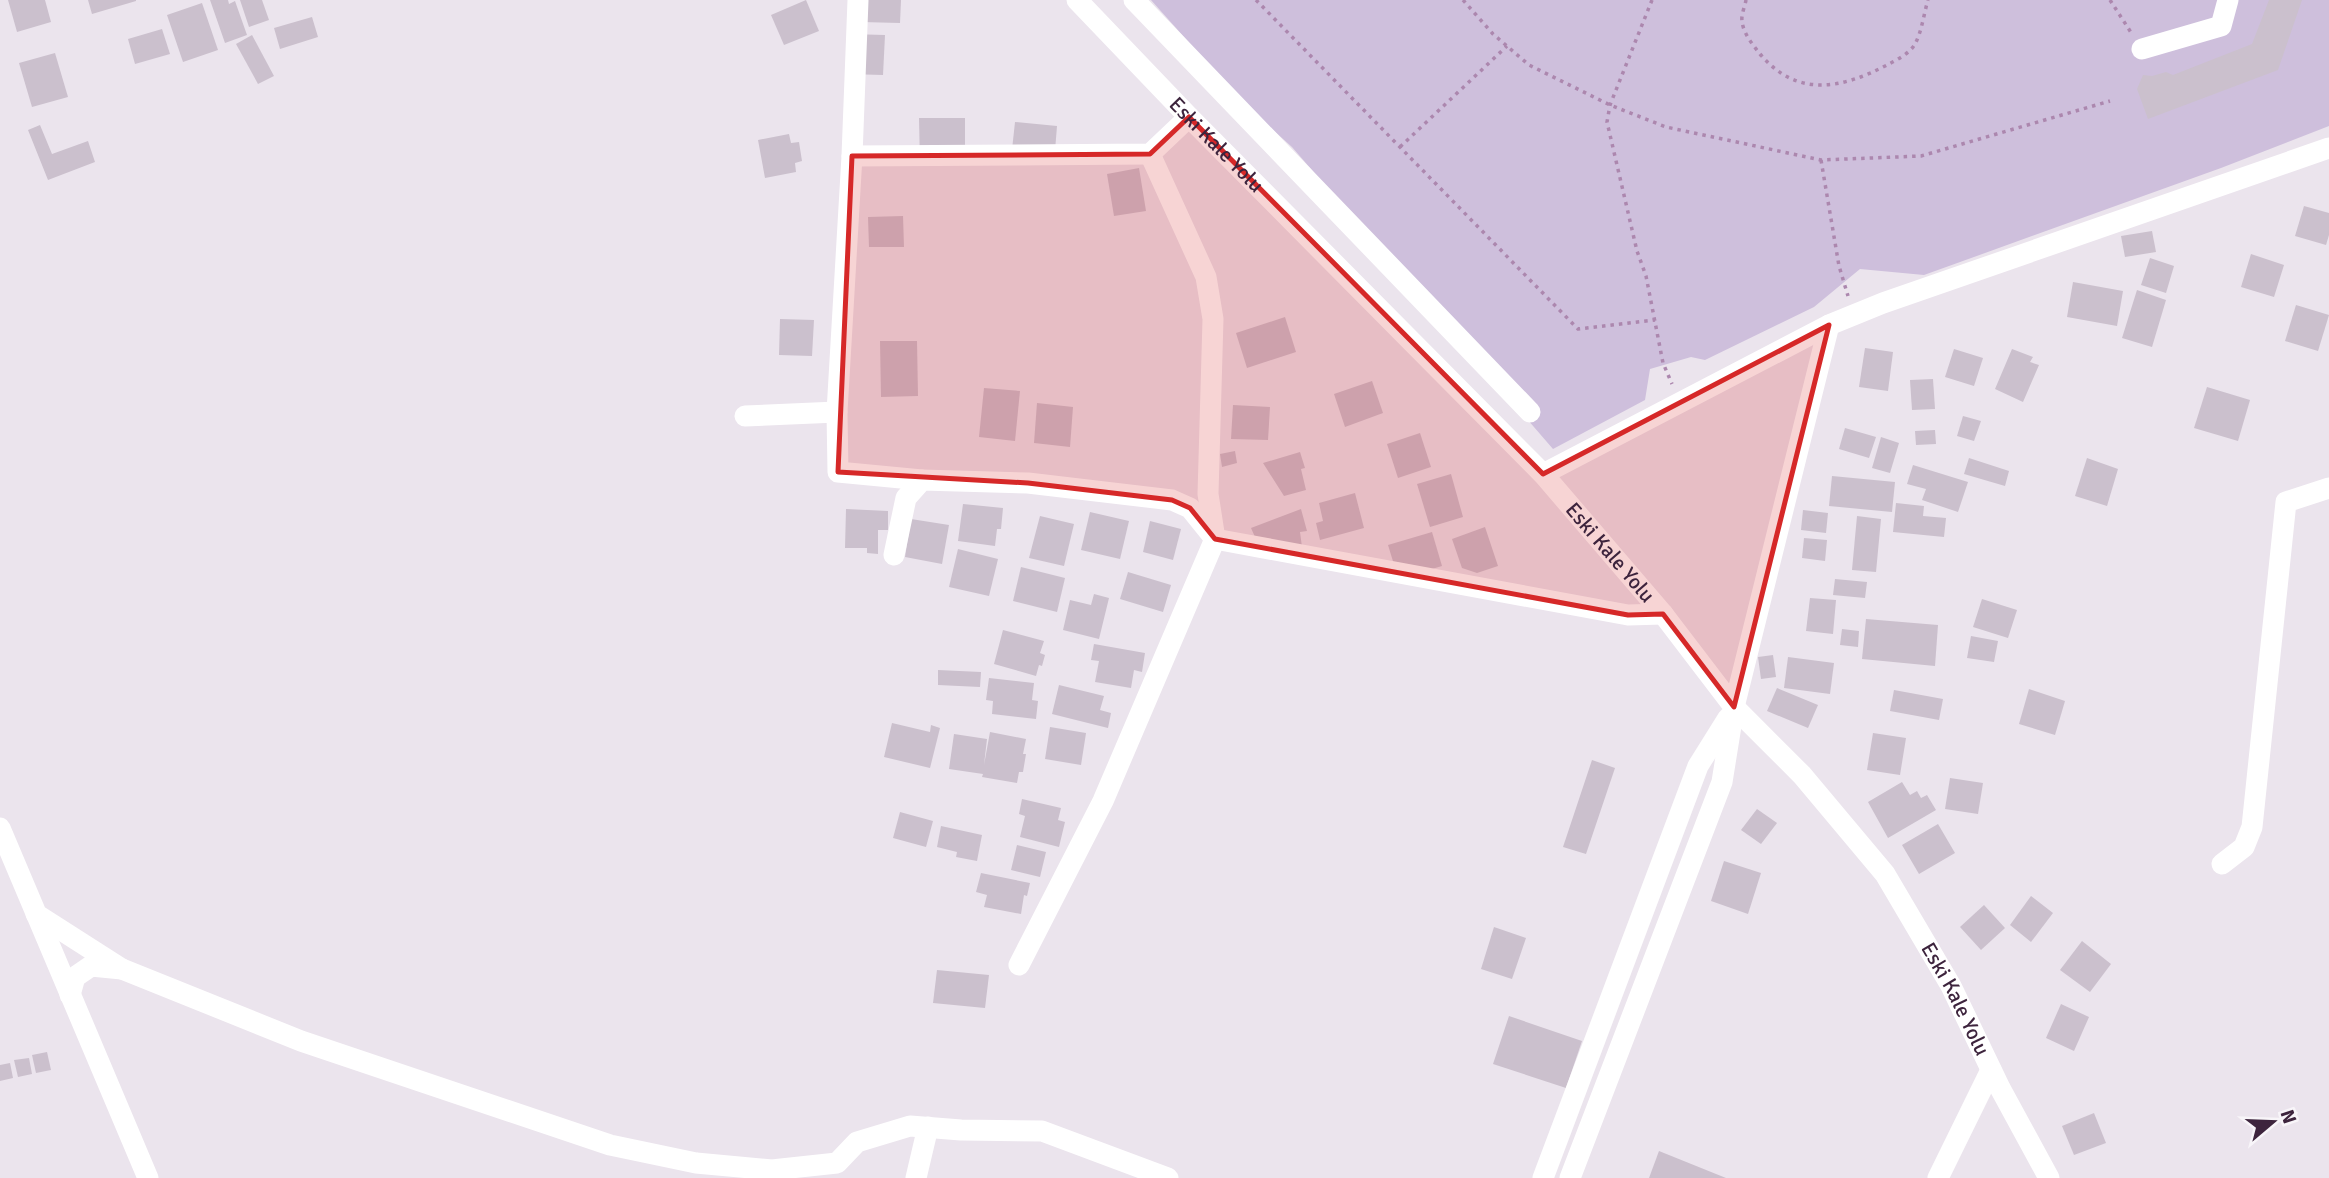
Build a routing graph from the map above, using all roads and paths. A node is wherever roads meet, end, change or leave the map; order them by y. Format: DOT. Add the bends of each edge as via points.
graph roads {
  1 [pos="858,0"];
  2 [pos="1077,0"];
  3 [pos="1133,0"];
  4 [pos="1256,0"];
  5 [pos="1463,0"];
  6 [pos="1652,0"];
  7 [pos="1746,0"];
  8 [pos="1927,0"];
  9 [pos="2110,0"];
  10 [pos="2228,0"];
  11 [pos="1507,46"];
  12 [pos="2142,49"];
  13 [pos="2110,101"];
  14 [pos="1610,105"];
  15 [pos="1189,117"];
  16 [pos="1400,147"];
  17 [pos="2329,148"];
  18 [pos="1150,154"];
  19 [pos="852,156"];
  20 [pos="1821,160"];
  21 [pos="1854,315"];
  22 [pos="1655,320"];
  23 [pos="1829,326"];
  24 [pos="1679,402"];
  25 [pos="836,412"];
  26 [pos="1530,412"];
  27 [pos="746,416"];
  28 [pos="1544,474"];
  29 [pos="922,480"];
  30 [pos="2329,488"];
  31 [pos="1215,538"];
  32 [pos="894,555"];
  33 [pos="1663,614"];
  34 [pos="1734,707"];
  35 [pos="0,828"];
  36 [pos="2222,864"];
  37 [pos="36,914"];
  38 [pos="1019,965"];
  39 [pos="122,969"];
  40 [pos="70,995"];
  41 [pos="1991,1070"];
  42 [pos="929,1127"];
  43 [pos="696,1170"];
  44 [pos="148,1178"];
  45 [pos="916,1178"];
  46 [pos="1168,1178"];
  47 [pos="1543,1178"];
  48 [pos="1570,1178"];
  49 [pos="1938,1178"];
  50 [pos="2049,1178"];
  1 -- 19 [label="street"];
  2 -- 15 [label="street, Eski Kale Yolu"];
  3 -- 26 [label="street"];
  4 -- 16 [label="path"];
  5 -- 11 [label="path"];
  6 -- 14 [label="path"];
  7 -- 8 [label="path" via="1742,21 1768,63 1792,81 1816,86 1843,83 1897,60 1916,44"];
  9 -- 12 [label="path"];
  10 -- 12 [label="street" via="2221,26"];
  11 -- 14 [label="path" via="1529,65"];
  11 -- 16 [label="path"];
  13 -- 20 [label="path" via="1921,156"];
  14 -- 20 [label="path" via="1666,127"];
  14 -- 22 [label="path" via="1607,122"];
  15 -- 18 [label="street"];
  15 -- 28 [label="street, Eski Kale Yolu"];
  16 -- 22 [label="path" via="1578,329"];
  17 -- 21 [label="street"];
  18 -- 19 [label="street"];
  18 -- 31 [label="street" via="1206,277 1213,319 1208,494"];
  19 -- 25 [label="street"];
  20 -- 21 [label="path" via="1839,266"];
  21 -- 23 [label="street"];
  22 -- 24 [label="path" via="1663,363"];
  23 -- 24 [label="street"];
  23 -- 34 [label="street"];
  24 -- 28 [label="street"];
  25 -- 27 [label="street"];
  25 -- 29 [label="street" via="838,472"];
  28 -- 33 [label="street, Eski Kale Yolu"];
  29 -- 31 [label="street" via="1028,483 1172,500 1190,508"];
  29 -- 32 [label="street" via="905,498"];
  30 -- 36 [label="street" via="2286,502 2252,827 2244,847"];
  31 -- 33 [label="street" via="1628,615"];
  31 -- 38 [label="street" via="1103,802"];
  33 -- 34 [label="street, Eski Kale Yolu"];
  34 -- 41 [label="street, Eski Kale Yolu" via="1802,775 1885,874 1951,986"];
  34 -- 47 [label="street" via="1698,766"];
  34 -- 48 [label="street" via="1722,782"];
  35 -- 37 [label="street"];
  37 -- 39 [label="street"];
  37 -- 40 [label="street"];
  39 -- 40 [label="street" via="91,966 75,977"];
  39 -- 43 [label="street" via="327,1050"];
  40 -- 44 [label="street"];
  41 -- 49 [label="street"];
  41 -- 50 [label="street, Eski Kale Yolu"];
  42 -- 43 [label="street" via="910,1126 857,1142 837,1163 772,1170"];
  42 -- 45 [label="street"];
  42 -- 46 [label="street" via="1042,1131"];
}
